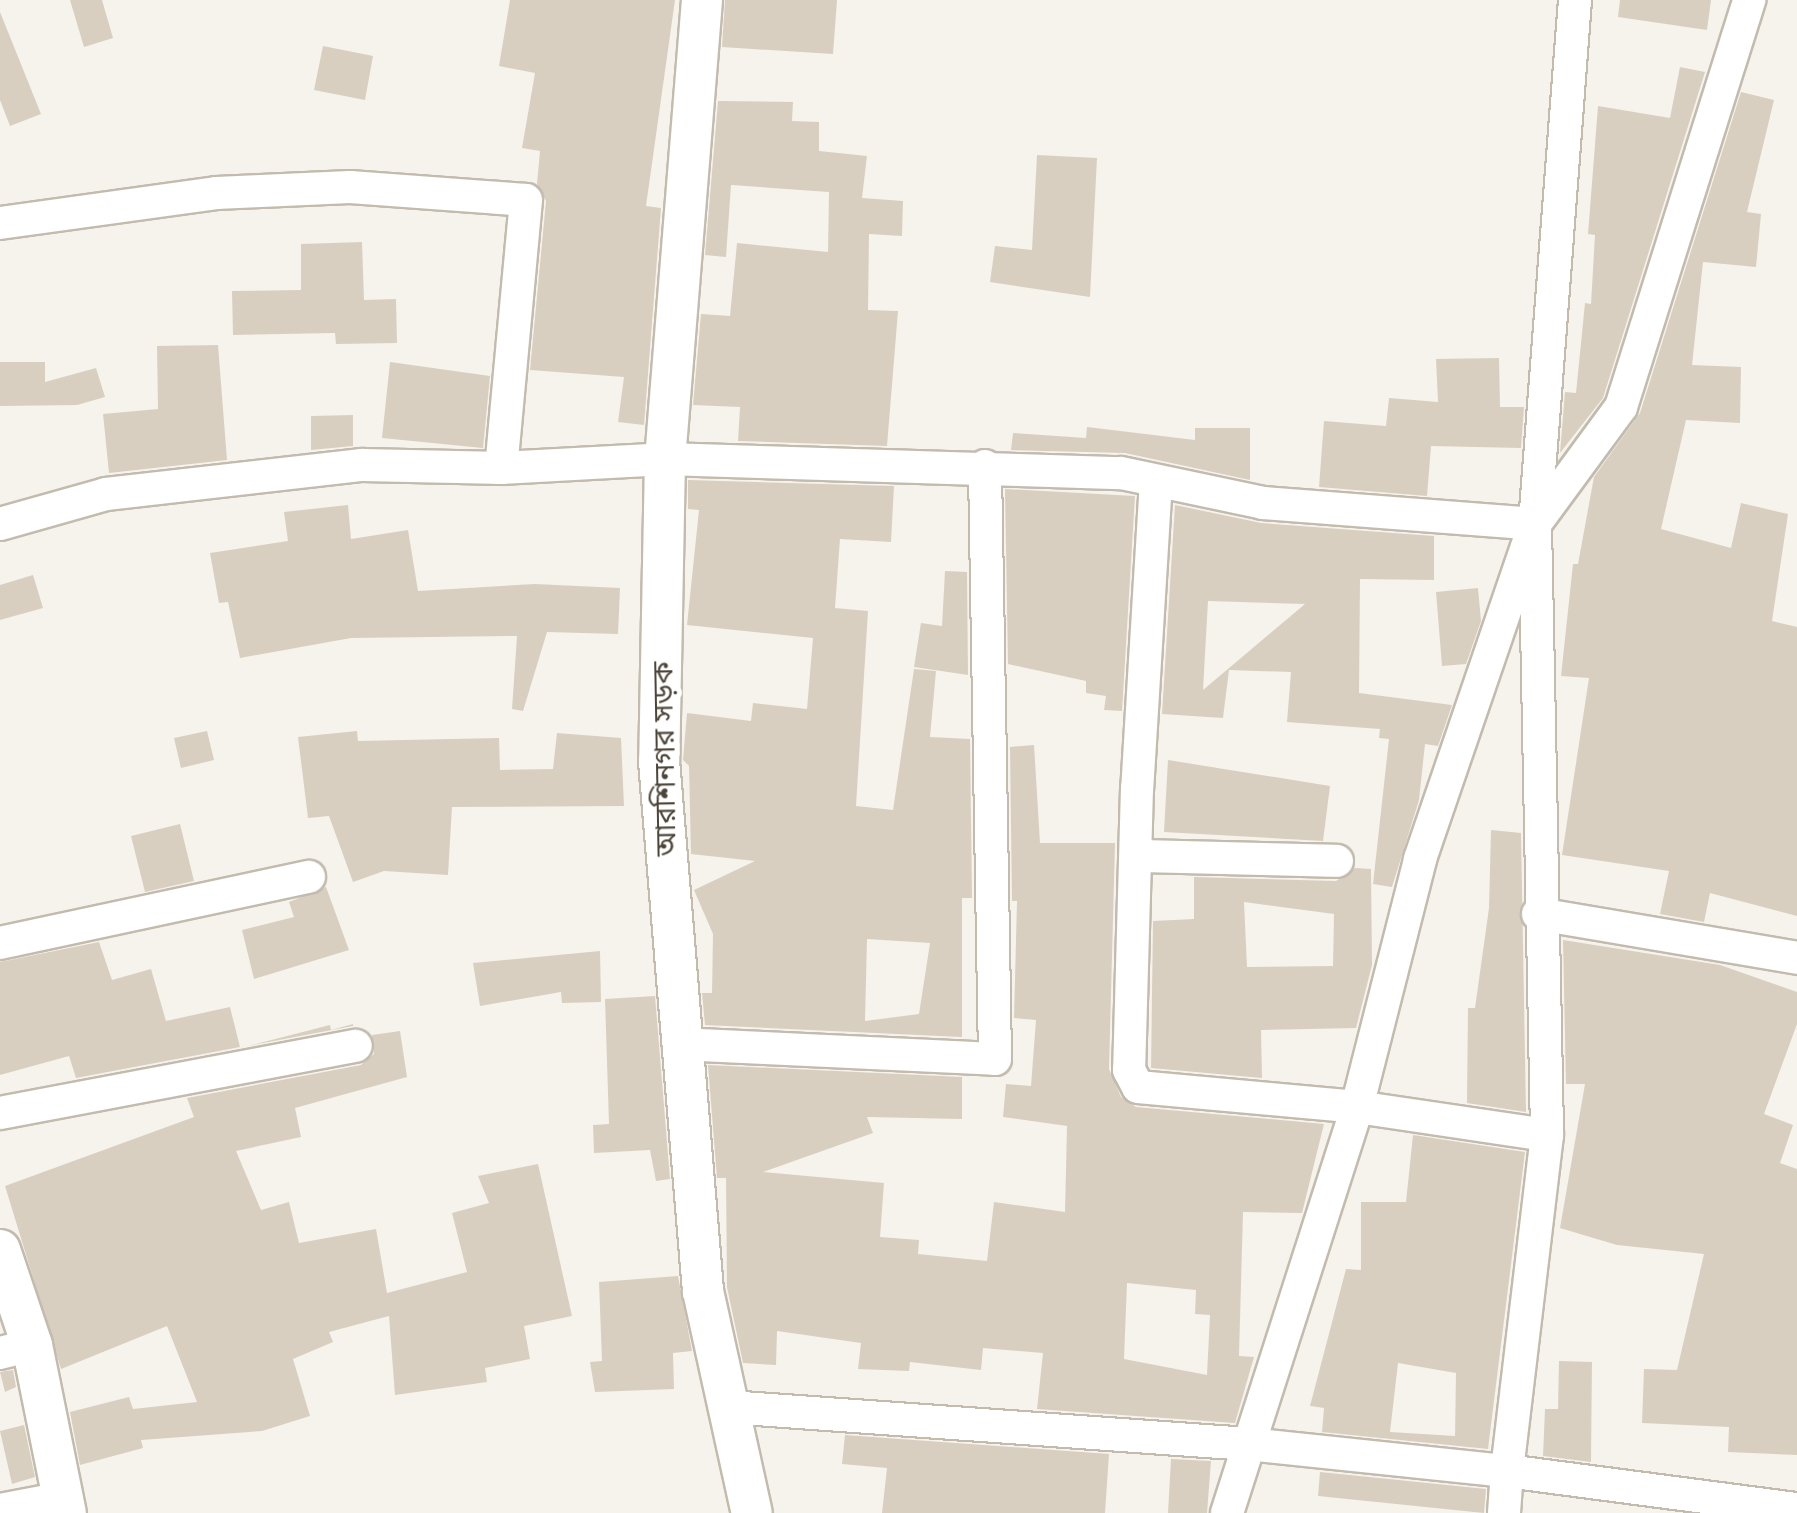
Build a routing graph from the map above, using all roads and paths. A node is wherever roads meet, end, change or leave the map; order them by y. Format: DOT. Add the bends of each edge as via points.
graph roads {
  1 [pos="702,0"];
  2 [pos="1575,0"];
  3 [pos="1749,0"];
  4 [pos="0,224"];
  5 [pos="664,460"];
  6 [pos="985,466"];
  7 [pos="501,468"];
  8 [pos="1156,482"];
  9 [pos="0,524"];
  10 [pos="1534,524"];
  11 [pos="1137,856"];
  12 [pos="1336,861"];
  13 [pos="309,877"];
  14 [pos="1538,914"];
  15 [pos="0,942"];
  16 [pos="1797,958"];
  17 [pos="679,1044"];
  18 [pos="356,1046"];
  19 [pos="1357,1107"];
  20 [pos="0,1112"];
  21 [pos="1547,1134"];
  22 [pos="0,1250"];
  23 [pos="16,1349"];
  24 [pos="728,1406"];
  25 [pos="1248,1444"];
  26 [pos="1507,1470"];
  27 [pos="64,1505"];
  28 [pos="1797,1509"];
  29 [pos="0,1510"];
  30 [pos="752,1513"];
  31 [pos="1227,1513"];
  32 [pos="1504,1513"];
  1 -- 5 [label="street, আরশিনগর সড়ক"];
  2 -- 10 [label="street"];
  3 -- 10 [label="street" via="1621,407"];
  4 -- 7 [label="street" via="216,193 331,188 526,200"];
  5 -- 6 [label="street"];
  5 -- 7 [label="street"];
  5 -- 17 [label="street, আরশিনগর সড়ক" via="659,761"];
  6 -- 8 [label="street"];
  6 -- 17 [label="street" via="994,1059"];
  7 -- 9 [label="street" via="342,468 106,494"];
  8 -- 10 [label="street" via="1262,503"];
  8 -- 11 [label="street"];
  10 -- 14 [label="street"];
  10 -- 19 [label="street" via="1420,859"];
  11 -- 12 [label="street"];
  11 -- 19 [label="street" via="1130,1070 1138,1087"];
  13 -- 15 [label="street"];
  14 -- 16 [label="street"];
  14 -- 21 [label="street"];
  17 -- 24 [label="street, আরশিনগর সড়ক" via="702,1291"];
  18 -- 20 [label="street"];
  19 -- 21 [label="street"];
  19 -- 25 [label="street"];
  21 -- 26 [label="street"];
  22 -- 23 [label="street"];
  23 -- 27 [label="street"];
  24 -- 25 [label="street"];
  24 -- 30 [label="street, আরশিনগর সড়ক"];
  25 -- 26 [label="street"];
  25 -- 31 [label="street"];
  26 -- 28 [label="street"];
  26 -- 32 [label="street"];
  27 -- 29 [label="street"];
}
